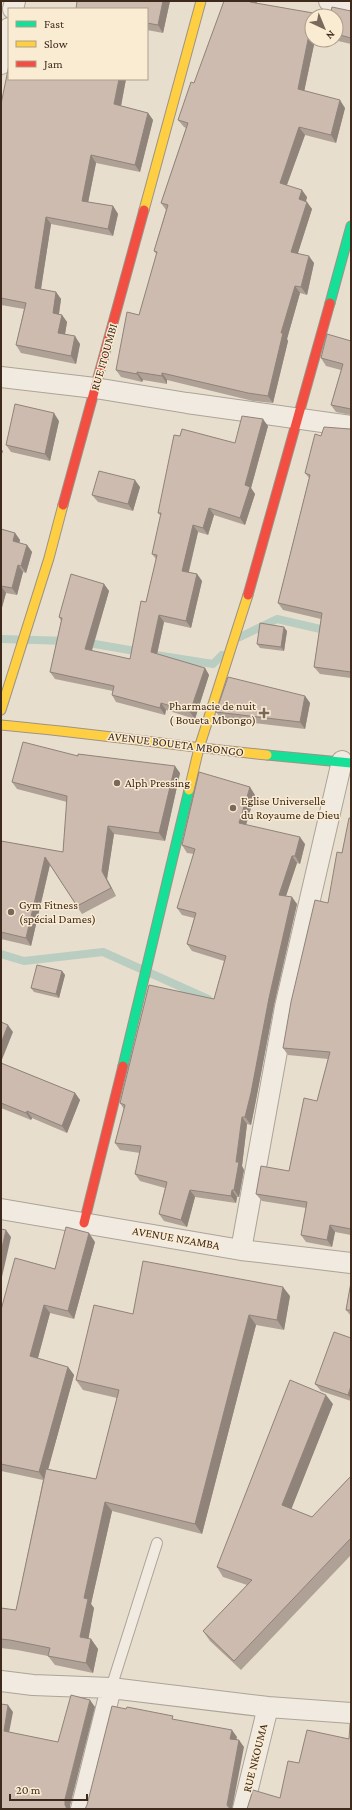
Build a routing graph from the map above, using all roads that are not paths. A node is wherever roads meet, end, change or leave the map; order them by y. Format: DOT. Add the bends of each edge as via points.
graph roads {
  1 [pos="202,1"];
  2 [pos="329,1"];
  3 [pos="351,5"];
  4 [pos="8,32"];
  5 [pos="1,64"];
  6 [pos="351,226"];
  7 [pos="1,377"];
  8 [pos="95,388"];
  9 [pos="299,419"];
  10 [pos="351,426"];
  11 [pos="1,710"];
  12 [pos="1,725"];
  13 [pos="199,748"];
  14 [pos="346,762"];
  15 [pos="1,1209"];
  16 [pos="84,1222"];
  17 [pos="241,1250"];
  18 [pos="351,1264"];
  19 [pos="157,1543"];
  20 [pos="1,1681"];
  21 [pos="112,1688"];
  22 [pos="268,1707"];
  23 [pos="351,1713"];
  24 [pos="81,1809"];
  25 [pos="242,1809"];
  1 -- 8 [label="street, RUE ITOUMBI"];
  2 -- 3 [label="street"];
  4 -- 5 [label="street"];
  6 -- 9 [label="street"];
  7 -- 8 [label="street"];
  8 -- 9 [label="street"];
  8 -- 11 [label="street, RUE ITOUMBI" via="49,558"];
  9 -- 10 [label="street"];
  9 -- 13 [label="street" via="246,603"];
  12 -- 13 [label="street, AVENUE BOUETA MBONGO" via="70,731"];
  13 -- 14 [label="street, AVENUE BOUETA MBONGO"];
  13 -- 16 [label="street" via="147,971"];
  14 -- 17 [label="street" via="285,1007"];
  15 -- 16 [label="street, AVENUE NZAMBA"];
  16 -- 17 [label="street, AVENUE NZAMBA"];
  17 -- 18 [label="street, AVENUE NZAMBA"];
  19 -- 21 [label="lane"];
  20 -- 21 [label="street"];
  21 -- 22 [label="street"];
  21 -- 24 [label="street"];
  22 -- 23 [label="street"];
  22 -- 25 [label="street, RUE NKOUMA"];
}
